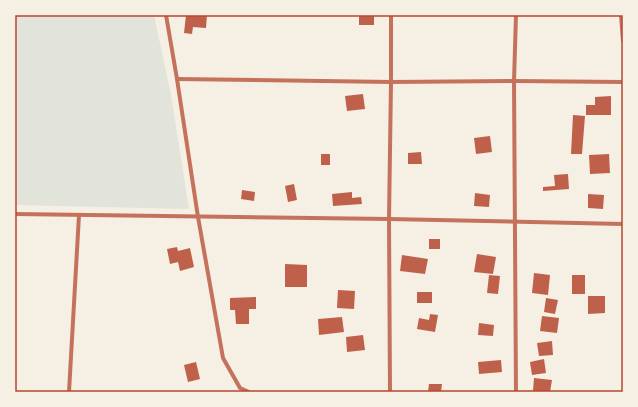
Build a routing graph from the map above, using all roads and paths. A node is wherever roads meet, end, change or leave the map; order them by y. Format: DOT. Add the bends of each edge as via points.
graph roads {
  1 [pos="166,15"];
  2 [pos="391,15"];
  3 [pos="516,15"];
  4 [pos="621,15"];
  5 [pos="623,41"];
  6 [pos="178,79"];
  7 [pos="514,81"];
  8 [pos="391,82"];
  9 [pos="623,82"];
  10 [pos="15,214"];
  11 [pos="79,215"];
  12 [pos="198,217"];
  13 [pos="389,219"];
  14 [pos="516,221"];
  15 [pos="623,224"];
  16 [pos="69,392"];
  17 [pos="248,392"];
  18 [pos="390,392"];
  19 [pos="516,392"];
  1 -- 6 [label="street"];
  2 -- 8 [label="street"];
  3 -- 7 [label="street"];
  4 -- 5 [label="street"];
  6 -- 8 [label="street"];
  6 -- 12 [label="street"];
  7 -- 8 [label="street"];
  7 -- 9 [label="street"];
  7 -- 14 [label="street"];
  8 -- 13 [label="street"];
  10 -- 11 [label="street"];
  11 -- 12 [label="street"];
  11 -- 16 [label="street"];
  12 -- 13 [label="street"];
  12 -- 17 [label="street" via="223,358 240,388"];
  13 -- 14 [label="street"];
  13 -- 18 [label="street"];
  14 -- 15 [label="street"];
  14 -- 19 [label="street"];
}
